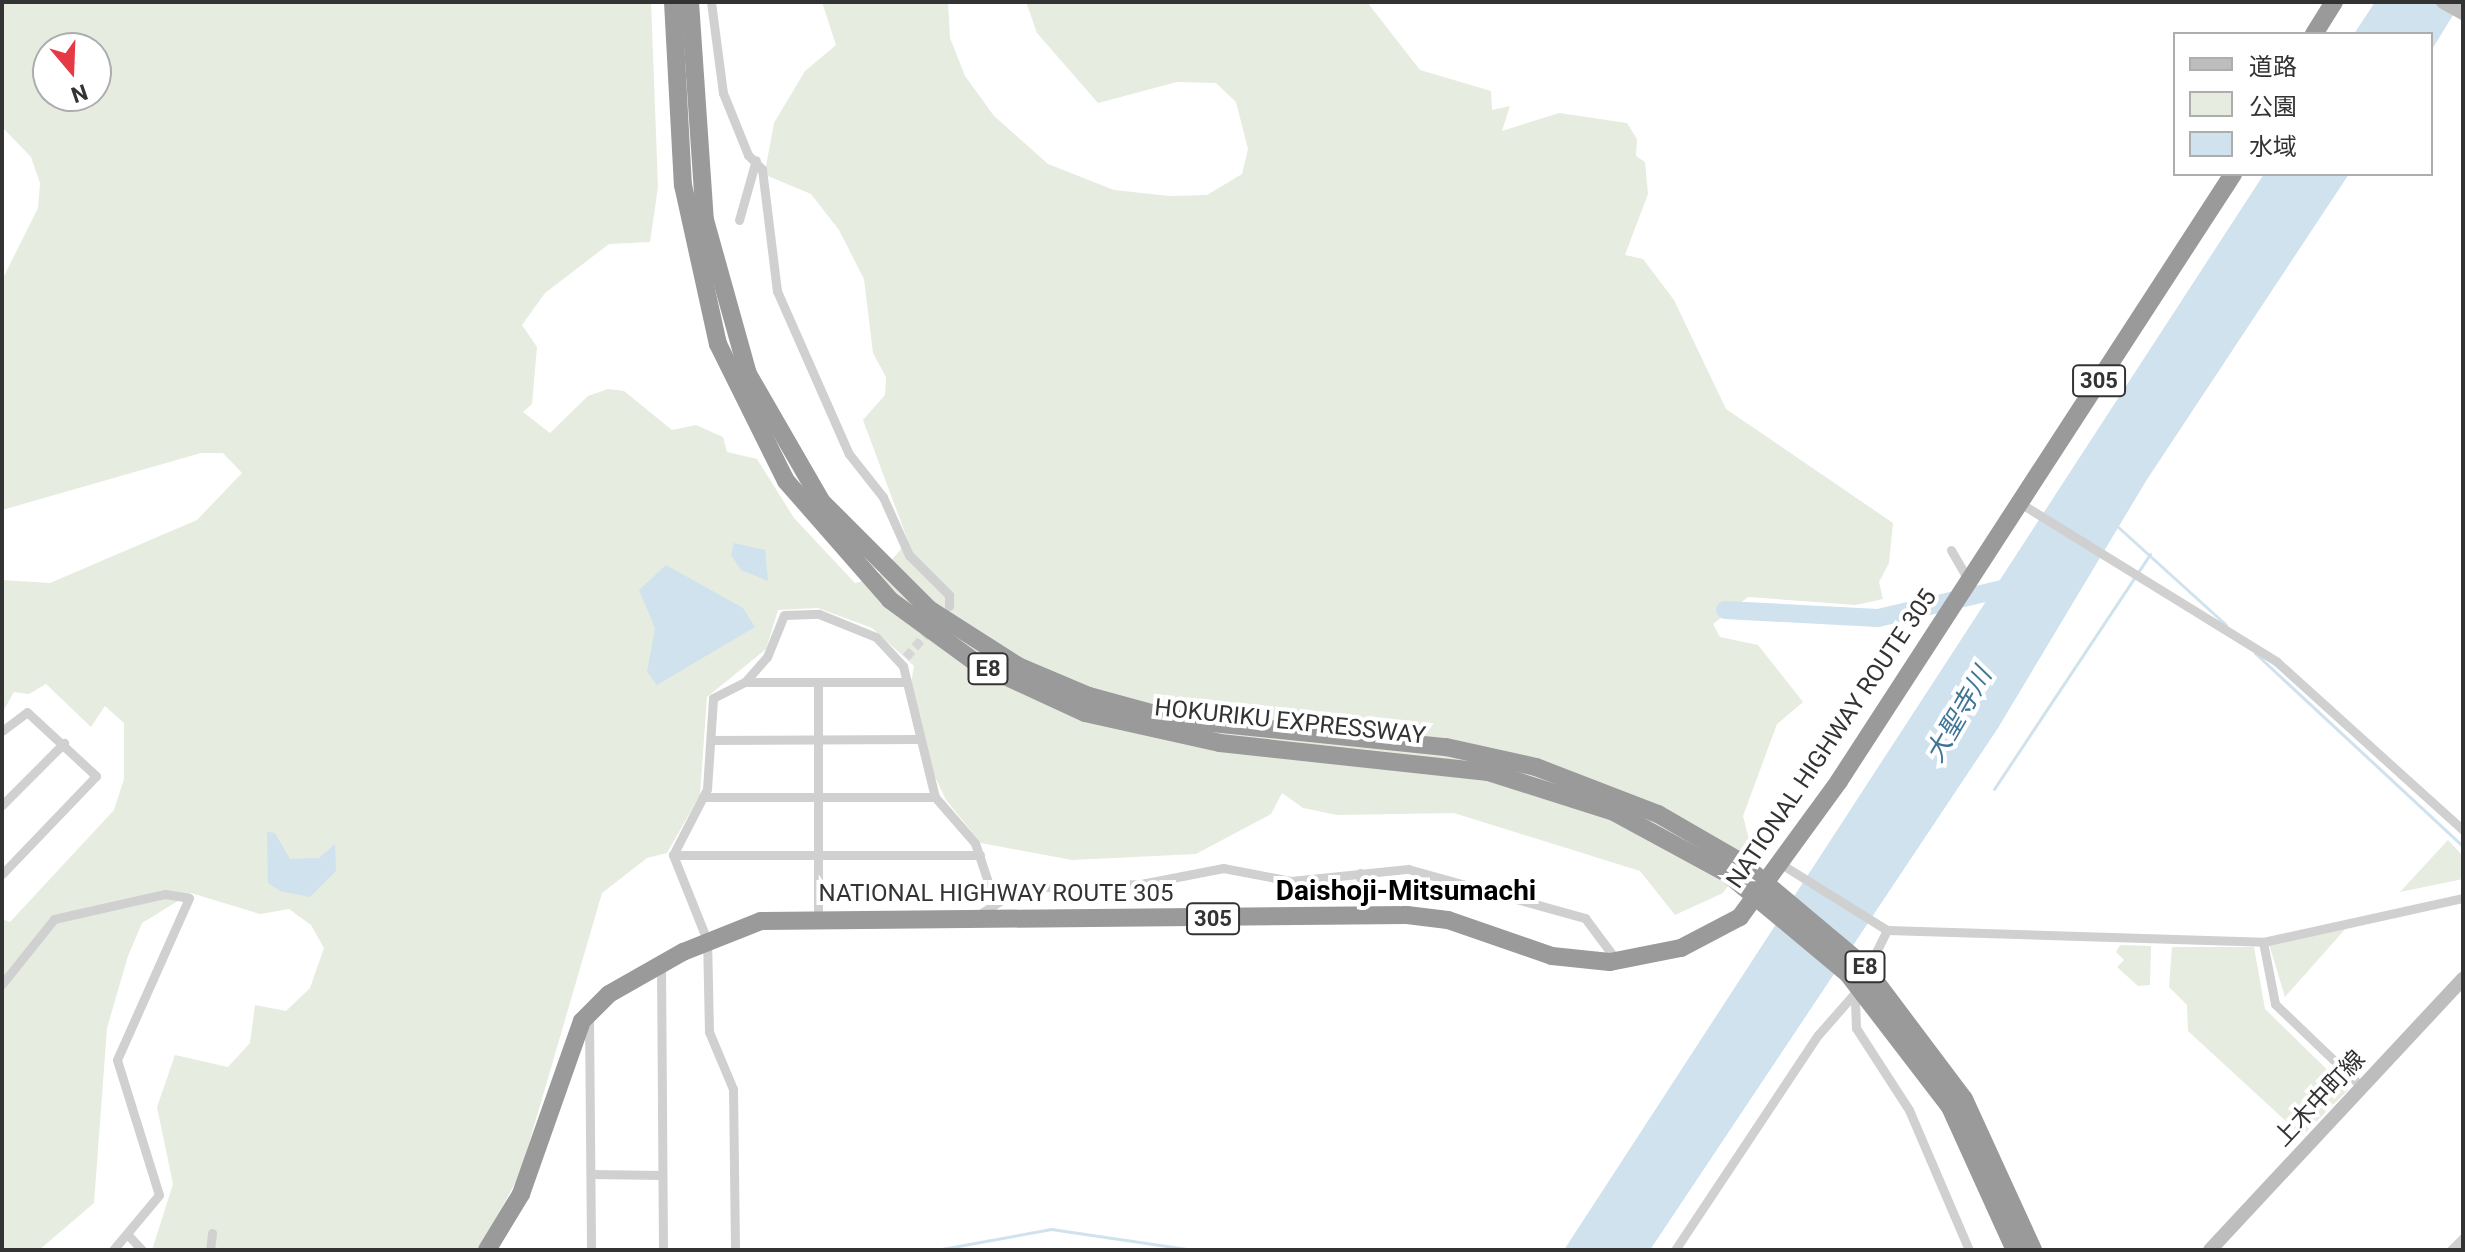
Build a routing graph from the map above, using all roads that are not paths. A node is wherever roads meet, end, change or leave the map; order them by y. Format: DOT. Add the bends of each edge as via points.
graph roads {
  1 [pos="673,2"];
  2 [pos="690,2"];
  3 [pos="711,2"];
  4 [pos="2334,2"];
  5 [pos="2443,2"];
  6 [pos="2463,13"];
  7 [pos="2315,32"];
  8 [pos="756,160"];
  9 [pos="2232,176"];
  10 [pos="739,220"];
  11 [pos="2020,503"];
  12 [pos="1951,550"];
  13 [pos="1966,584"];
  14 [pos="949,606"];
  15 [pos="745,682"];
  16 [pos="905,682"];
  17 [pos="818,684"];
  18 [pos="2,731"];
  19 [pos="918,739"];
  20 [pos="712,740"];
  21 [pos="819,740"];
  22 [pos="64,743"];
  23 [pos="704,797"];
  24 [pos="935,797"];
  25 [pos="819,798"];
  26 [pos="2,805"];
  27 [pos="2463,830"];
  28 [pos="673,855"];
  29 [pos="819,855"];
  30 [pos="980,855"];
  31 [pos="1733,867"];
  32 [pos="1785,867"];
  33 [pos="1360,873"];
  34 [pos="2,874"];
  35 [pos="2463,898"];
  36 [pos="994,900"];
  37 [pos="1363,916"];
  38 [pos="818,917"];
  39 [pos="975,917"];
  40 [pos="1887,930"];
  41 [pos="707,940"];
  42 [pos="2263,942"];
  43 [pos="1617,961"];
  44 [pos="661,964"];
  45 [pos="2463,979"];
  46 [pos="2,984"];
  47 [pos="1855,1000"];
  48 [pos="589,1013"];
  49 [pos="2362,1087"];
  50 [pos="1957,1103"];
  51 [pos="591,1174"];
  52 [pos="662,1175"];
  53 [pos="212,1233"];
  54 [pos="128,1235"];
  55 [pos="2463,1238"];
  56 [pos="113,1250"];
  57 [pos="142,1250"];
  58 [pos="210,1250"];
  59 [pos="487,1250"];
  60 [pos="591,1250"];
  61 [pos="663,1250"];
  62 [pos="735,1250"];
  63 [pos="1675,1250"];
  64 [pos="1969,1250"];
  65 [pos="2015,1250"];
  66 [pos="2033,1250"];
  67 [pos="2210,1250"];
  68 [pos="2451,1250"];
  1 -- 31 [label="highway, HOKURIKU EXPRESSWAY / E8" via="683,185 718,344 786,481 833,543 899,608 975,662 1085,713 1204,740 1488,772 1614,812"];
  2 -- 31 [label="highway, HOKURIKU EXPRESSWAY / E8" via="705,220 748,374 822,502 929,609 1018,666 1089,696 1173,719 1446,747 1536,767 1658,814"];
  3 -- 8 [label="street" via="723,93"];
  4 -- 7 [label="highway"];
  5 -- 6 [label="main road"];
  8 -- 10 [label="street"];
  8 -- 14 [label="street" via="771,268 810,371 909,555 949,595"];
  9 -- 11 [label="highway, NATIONAL HIGHWAY ROUTE 305 / 305"];
  11 -- 13 [label="highway, NATIONAL HIGHWAY ROUTE 305 / 305"];
  11 -- 27 [label="street" via="2277,662"];
  12 -- 13 [label="street"];
  13 -- 32 [label="highway, NATIONAL HIGHWAY ROUTE 305 / 305"];
  15 -- 16 [label="street" via="775,647 790,613 819,614 876,637 902,660"];
  15 -- 17 [label="street"];
  15 -- 20 [label="street" via="713,698"];
  16 -- 17 [label="street"];
  16 -- 19 [label="street"];
  17 -- 21 [label="street"];
  18 -- 22 [label="street" via="27,712"];
  19 -- 21 [label="street"];
  19 -- 24 [label="street"];
  20 -- 21 [label="street"];
  20 -- 23 [label="street"];
  21 -- 25 [label="street"];
  22 -- 26 [label="street"];
  22 -- 34 [label="street" via="96,780"];
  23 -- 25 [label="street"];
  23 -- 28 [label="street"];
  24 -- 25 [label="street"];
  24 -- 30 [label="street"];
  25 -- 29 [label="street"];
  28 -- 29 [label="street"];
  28 -- 41 [label="street"];
  29 -- 30 [label="street"];
  29 -- 38 [label="street"];
  30 -- 36 [label="street"];
  31 -- 50 [label="highway, HOKURIKU EXPRESSWAY / E8, bridge" via="1864,966"];
  32 -- 40 [label="street"];
  32 -- 43 [label="highway, NATIONAL HIGHWAY ROUTE 305 / 305" via="1740,917 1681,948"];
  33 -- 36 [label="street" via="1291,881 1206,869 1141,884 1021,888"];
  33 -- 37 [label="street"];
  33 -- 43 [label="street" via="1408,869 1553,906 1585,918"];
  35 -- 42 [label="street"];
  36 -- 39 [label="street"];
  37 -- 39 [label="highway, NATIONAL HIGHWAY ROUTE 305 / 305"];
  37 -- 43 [label="highway, NATIONAL HIGHWAY ROUTE 305 / 305" via="1437,918 1552,956"];
  38 -- 39 [label="highway, NATIONAL HIGHWAY ROUTE 305 / 305"];
  38 -- 41 [label="highway, NATIONAL HIGHWAY ROUTE 305 / 305" via="774,918"];
  40 -- 42 [label="street"];
  40 -- 47 [label="street"];
  41 -- 44 [label="highway, NATIONAL HIGHWAY ROUTE 305 / 305"];
  41 -- 62 [label="street" via="709,1032 734,1096"];
  42 -- 49 [label="street" via="2275,1004"];
  44 -- 48 [label="highway, NATIONAL HIGHWAY ROUTE 305 / 305"];
  44 -- 52 [label="street"];
  45 -- 49 [label="main road, 上木中町線"];
  46 -- 54 [label="street" via="54,919 165,894 189,898 117,1060 159,1195"];
  47 -- 63 [label="street" via="1818,1035"];
  47 -- 64 [label="street" via="1856,1028 1909,1110"];
  48 -- 51 [label="street"];
  48 -- 59 [label="highway, NATIONAL HIGHWAY ROUTE 305 / 305" via="565,1052 521,1194"];
  49 -- 67 [label="main road, 上木中町線"];
  50 -- 65 [label="highway, HOKURIKU EXPRESSWAY / E8"];
  50 -- 66 [label="highway, HOKURIKU EXPRESSWAY / E8"];
  51 -- 52 [label="street"];
  51 -- 60 [label="street"];
  52 -- 61 [label="street"];
  53 -- 58 [label="street"];
  54 -- 56 [label="street"];
  54 -- 57 [label="street"];
  55 -- 68 [label="street"];
}
